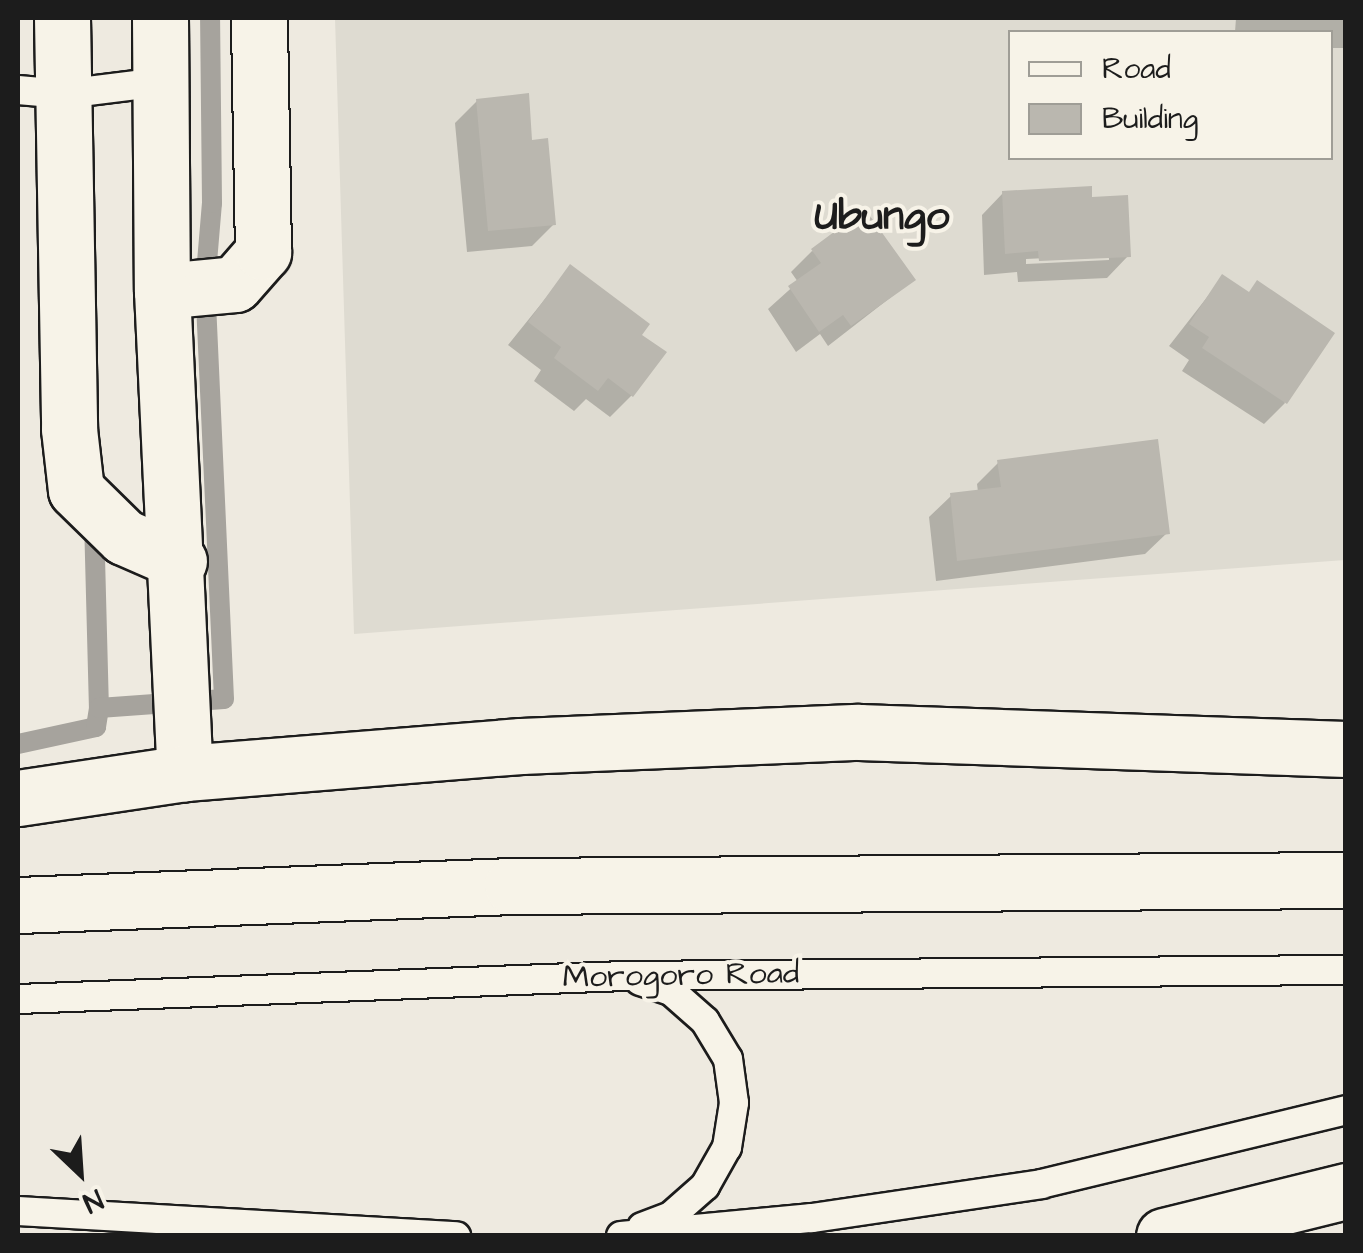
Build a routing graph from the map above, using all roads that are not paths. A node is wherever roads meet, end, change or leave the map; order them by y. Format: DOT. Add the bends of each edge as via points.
graph roads {
  1 [pos="62,18"];
  2 [pos="160,18"];
  3 [pos="260,18"];
  4 [pos="160,82"];
  5 [pos="41,92"];
  6 [pos="162,291"];
  7 [pos="179,561"];
  8 [pos="1346,748"];
  9 [pos="185,773"];
  10 [pos="18,798"];
  11 [pos="1346,880"];
  12 [pos="18,905"];
  13 [pos="1346,970"];
  14 [pos="624,976"];
  15 [pos="18,999"];
  16 [pos="1346,1110"];
  17 [pos="1346,1190"];
  18 [pos="18,1212"];
  19 [pos="456,1236"];
  20 [pos="604,1236"];
  21 [pos="621,1236"];
  22 [pos="1164,1236"];
  1 -- 5 [label="main road"];
  2 -- 4 [label="main road"];
  3 -- 6 [label="main road" via="262,252 248,276 234,284"];
  4 -- 5 [label="lane"];
  4 -- 6 [label="main road"];
  5 -- 7 [label="main road" via="76,490 124,537"];
  6 -- 7 [label="main road"];
  7 -- 9 [label="main road"];
  8 -- 9 [label="main road" via="859,732 521,746"];
  9 -- 10 [label="main road"];
  11 -- 12 [label="main road" via="512,886"];
  13 -- 14 [label="lane, Morogoro Road"];
  14 -- 15 [label="lane, Morogoro Road"];
  14 -- 20 [label="lane" via="670,991 705,1021 728,1059 734,1103 727,1147 705,1186 671,1216"];
  16 -- 21 [label="lane" via="1041,1184 812,1218"];
  17 -- 22 [label="main road"];
  18 -- 19 [label="lane"];
}
